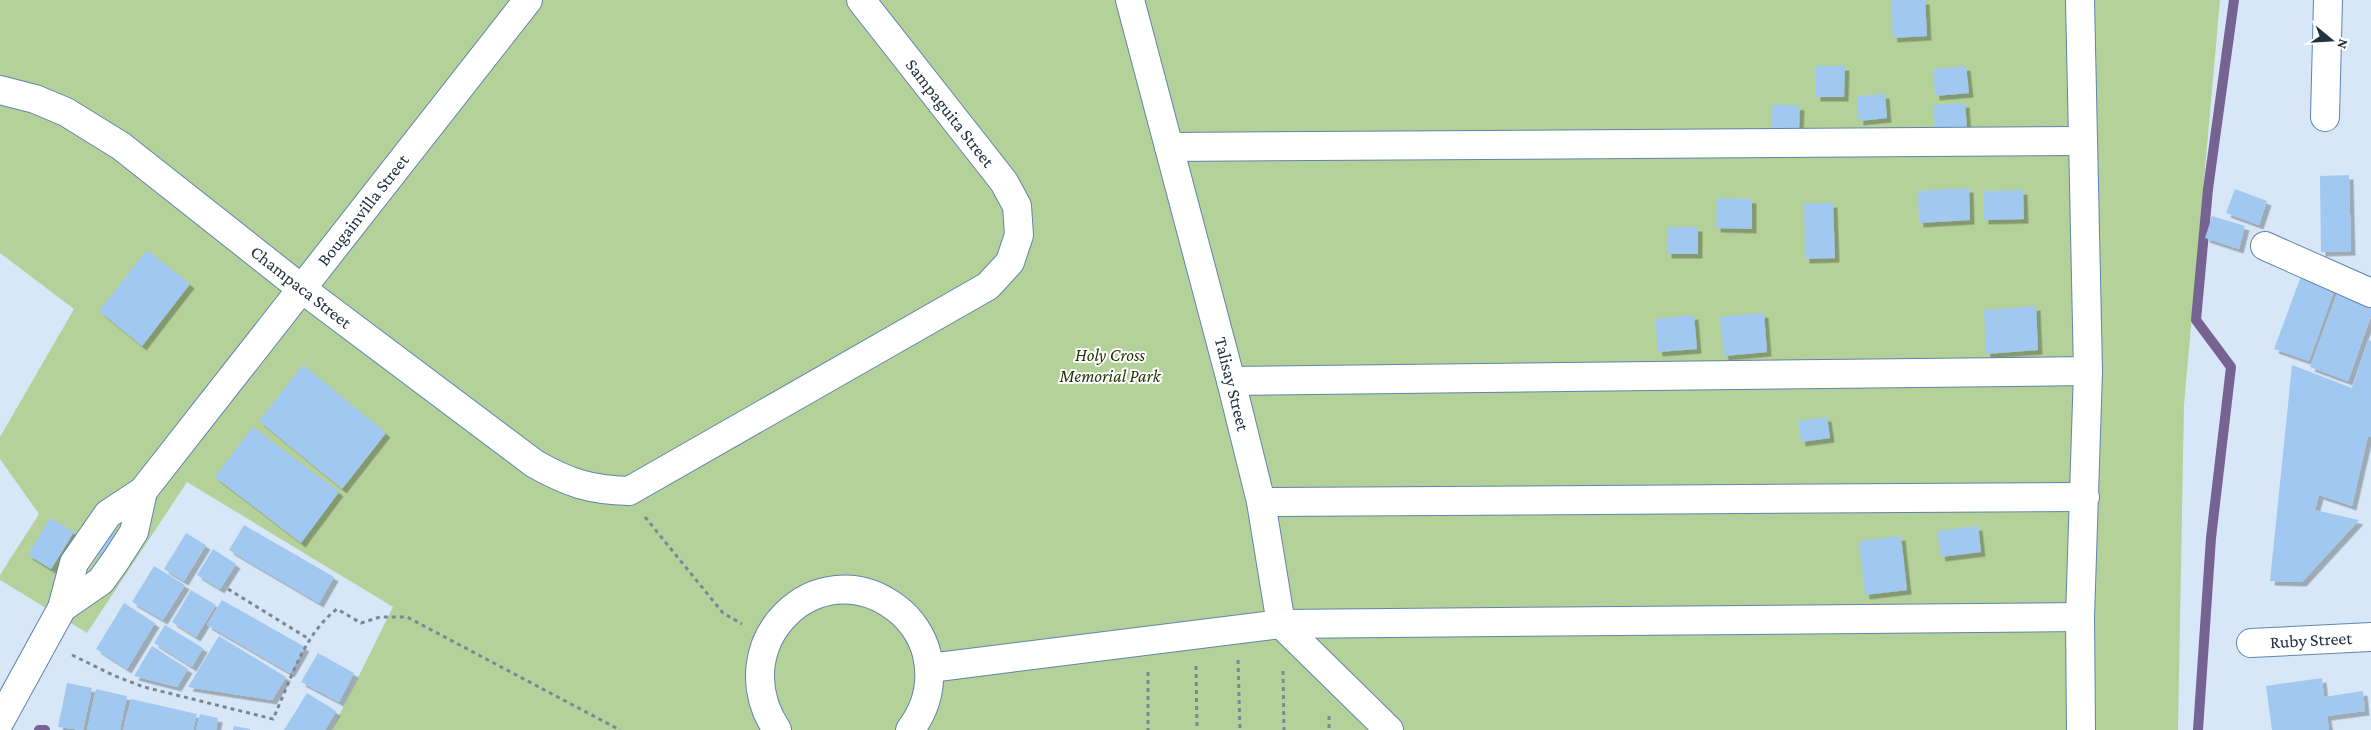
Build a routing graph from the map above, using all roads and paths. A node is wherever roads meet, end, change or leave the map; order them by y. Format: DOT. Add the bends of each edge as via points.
graph roads {
  1 [pos="528,0"];
  2 [pos="861,0"];
  3 [pos="1130,0"];
  4 [pos="2080,0"];
  5 [pos="2328,0"];
  6 [pos="0,90"];
  7 [pos="2325,117"];
  8 [pos="2083,141"];
  9 [pos="1169,148"];
  10 [pos="2265,246"];
  11 [pos="302,289"];
  12 [pos="2371,293"];
  13 [pos="2088,370"];
  14 [pos="1231,381"];
  15 [pos="628,491"];
  16 [pos="2085,497"];
  17 [pos="1261,502"];
  18 [pos="228,589"];
  19 [pos="2080,617"];
  20 [pos="1281,624"];
  21 [pos="1238,630"];
  22 [pos="1195,635"];
  23 [pos="2371,637"];
  24 [pos="310,639"];
  25 [pos="768,639"];
  26 [pos="44,641"];
  27 [pos="1147,641"];
  28 [pos="2251,644"];
  29 [pos="930,668"];
  30 [pos="0,721"];
  31 [pos="620,730"];
  32 [pos="777,730"];
  33 [pos="910,730"];
  34 [pos="1148,730"];
  35 [pos="1197,730"];
  36 [pos="1240,730"];
  37 [pos="1284,730"];
  38 [pos="1389,730"];
  39 [pos="2081,730"];
  1 -- 11 [label="street, Bougainvilla Street"];
  2 -- 15 [label="street, Sampaguita Street" via="1004,182 1017,206 1019,235 1010,262 988,286"];
  3 -- 9 [label="street, Talisay Street"];
  4 -- 8 [label="street"];
  5 -- 7 [label="street"];
  6 -- 11 [label="street, Champaca Street" via="35,99 66,112 121,146"];
  8 -- 9 [label="street"];
  8 -- 13 [label="street"];
  9 -- 14 [label="street, Talisay Street"];
  10 -- 12 [label="street"];
  11 -- 15 [label="street, Champaca Street" via="535,464 564,480 600,490"];
  11 -- 26 [label="street, Bougainvilla Street" via="143,491 134,532 116,560 100,581 62,608"];
  13 -- 14 [label="street"];
  13 -- 16 [label="street"];
  14 -- 17 [label="street, Talisay Street"];
  15 -- 25 [label="path" via="649,525 722,613"];
  16 -- 17 [label="street"];
  16 -- 19 [label="street"];
  17 -- 20 [label="street, Talisay Street"];
  18 -- 24 [label="path"];
  19 -- 20 [label="street"];
  19 -- 39 [label="street"];
  20 -- 21 [label="street"];
  20 -- 37 [label="path"];
  20 -- 38 [label="street"];
  21 -- 22 [label="street"];
  21 -- 36 [label="path"];
  22 -- 27 [label="street"];
  22 -- 35 [label="path"];
  23 -- 28 [label="street, Ruby Street"];
  24 -- 26 [label="path" via="273,719 144,687"];
  24 -- 31 [label="path" via="322,620 337,609 361,623 380,617 407,617"];
  25 -- 29 [label="street" via="792,608 810,598 830,592 856,592 887,602 904,614 925,648"];
  25 -- 32 [label="street" via="761,658 759,678 762,698"];
  26 -- 30 [label="street, Bougainvilla Street"];
  27 -- 29 [label="street"];
  27 -- 34 [label="path"];
  29 -- 33 [label="street" via="926,704"];
}
